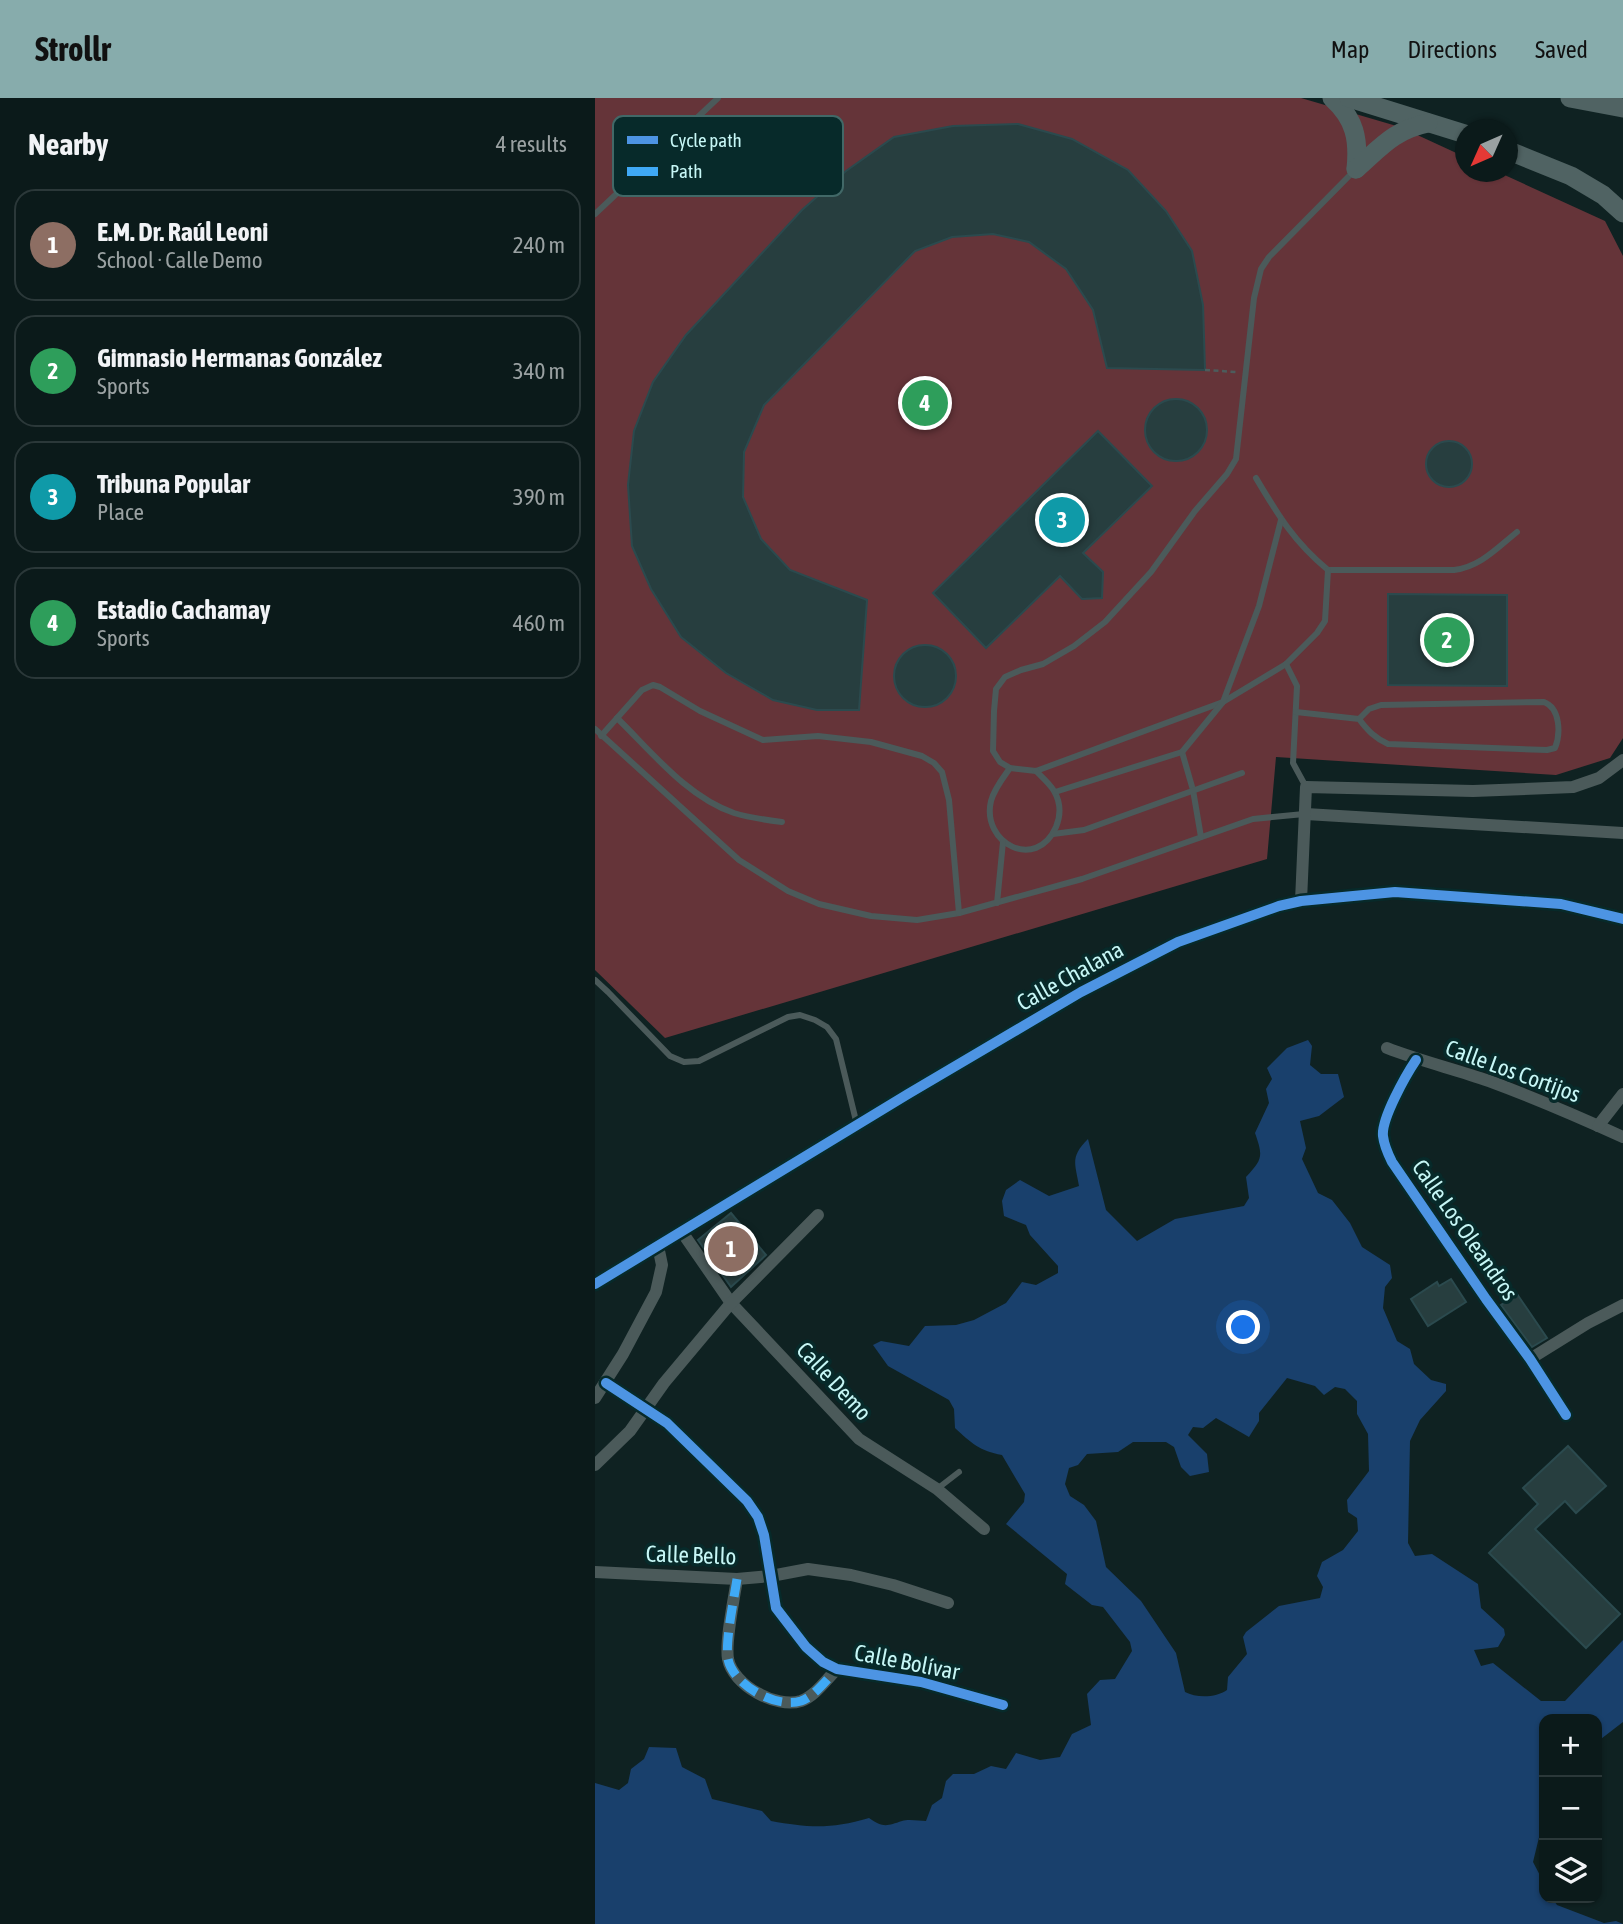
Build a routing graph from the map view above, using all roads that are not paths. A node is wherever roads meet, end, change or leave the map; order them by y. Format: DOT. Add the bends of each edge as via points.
graph roads {
  1 [pos="718,98"];
  2 [pos="1332,98"];
  3 [pos="1349,98"];
  4 [pos="1570,98"];
  5 [pos="1623,108"];
  6 [pos="699,116"];
  7 [pos="1429,123"];
  8 [pos="1455,131"];
  9 [pos="1518,154"];
  10 [pos="1356,169"];
  11 [pos="614,196"];
  12 [pos="1623,213"];
  13 [pos="595,214"];
  14 [pos="1256,478"];
  15 [pos="1281,520"];
  16 [pos="1517,532"];
  17 [pos="1328,570"];
  18 [pos="1286,664"];
  19 [pos="1223,702"];
  20 [pos="1296,712"];
  21 [pos="617,718"];
  22 [pos="1359,719"];
  23 [pos="595,729"];
  24 [pos="601,736"];
  25 [pos="1182,752"];
  26 [pos="1623,760"];
  27 [pos="1010,768"];
  28 [pos="1036,771"];
  29 [pos="1242,773"];
  30 [pos="1306,787"];
  31 [pos="1193,790"];
  32 [pos="1055,792"];
  33 [pos="1306,814"];
  34 [pos="782,822"];
  35 [pos="1623,833"];
  36 [pos="1053,834"];
  37 [pos="1201,836"];
  38 [pos="1003,842"];
  39 [pos="1301,901"];
  40 [pos="997,903"];
  41 [pos="959,913"];
  42 [pos="1623,919"];
  43 [pos="595,980"];
  44 [pos="1387,1048"];
  45 [pos="1416,1060"];
  46 [pos="1623,1094"];
  47 [pos="856,1125"];
  48 [pos="1598,1126"];
  49 [pos="1623,1137"];
  50 [pos="818,1215"];
  51 [pos="682,1231"];
  52 [pos="658,1246"];
  53 [pos="595,1284"];
  54 [pos="731,1303"];
  55 [pos="1623,1305"];
  56 [pos="1530,1359"];
  57 [pos="606,1383"];
  58 [pos="595,1398"];
  59 [pos="646,1409"];
  60 [pos="1566,1415"];
  61 [pos="595,1465"];
  62 [pos="959,1472"];
  63 [pos="937,1489"];
  64 [pos="984,1529"];
  65 [pos="595,1572"];
  66 [pos="771,1576"];
  67 [pos="737,1579"];
  68 [pos="948,1602"];
  69 [pos="837,1670"];
  70 [pos="1003,1705"];
  1 -- 6 [label="lane"];
  2 -- 10 [label="main road" via="1355,130"];
  3 -- 7 [label="main road"];
  4 -- 5 [label="main road"];
  7 -- 8 [label="main road"];
  7 -- 10 [label="main road" via="1394,135"];
  9 -- 12 [label="main road" via="1571,176"];
  10 -- 27 [label="lane" via="1261,269 1236,459 1227,474 1151,572 1105,622 1043,664 1005,677 996,689 993,751"];
  11 -- 13 [label="lane"];
  14 -- 15 [label="lane"];
  15 -- 17 [label="lane"];
  15 -- 19 [label="lane" via="1259,606"];
  16 -- 17 [label="lane" via="1467,568"];
  17 -- 18 [label="lane" via="1325,621"];
  18 -- 19 [label="lane"];
  18 -- 20 [label="lane" via="1297,686"];
  19 -- 25 [label="lane"];
  19 -- 28 [label="lane"];
  20 -- 22 [label="lane"];
  20 -- 30 [label="lane" via="1293,762"];
  21 -- 24 [label="lane"];
  21 -- 34 [label="lane" via="694,791 714,804 734,813"];
  21 -- 41 [label="lane" via="642,690 653,685 763,740 818,736 871,742 922,756 942,772 947,791"];
  22 -- 22 [label="lane" via="1388,744 1547,750 1555,748 1558,740 1556,712 1544,702 1381,705"];
  23 -- 24 [label="lane"];
  24 -- 41 [label="lane" via="739,860 787,891 871,916 917,920"];
  25 -- 31 [label="lane"];
  25 -- 32 [label="lane"];
  26 -- 30 [label="street" via="1599,778 1573,787 1473,791"];
  27 -- 28 [label="lane"];
  27 -- 38 [label="lane" via="991,802 992,822"];
  28 -- 32 [label="lane"];
  29 -- 31 [label="lane"];
  30 -- 33 [label="street"];
  31 -- 36 [label="lane" via="1084,830"];
  31 -- 37 [label="lane"];
  32 -- 36 [label="lane" via="1061,815"];
  33 -- 35 [label="street"];
  33 -- 37 [label="lane" via="1253,819"];
  33 -- 39 [label="street"];
  36 -- 38 [label="lane" via="1040,847 1025,851"];
  37 -- 40 [label="lane" via="1082,879"];
  38 -- 40 [label="lane"];
  39 -- 42 [label="street, Calle Chalana" via="1395,891 1561,904"];
  39 -- 47 [label="street, Calle Chalana" via="1178,942 1081,992"];
  40 -- 41 [label="lane"];
  43 -- 47 [label="lane" via="670,1056 684,1062 699,1061 788,1017 815,1020 836,1038"];
  44 -- 45 [label="street, Calle Los Cortijos"];
  45 -- 48 [label="street, Calle Los Cortijos" via="1488,1081"];
  45 -- 56 [label="street, Calle Los Oleandros" via="1385,1121 1386,1149"];
  46 -- 48 [label="street"];
  47 -- 51 [label="street, Calle Chalana"];
  48 -- 49 [label="street, Calle Los Cortijos"];
  50 -- 54 [label="street"];
  51 -- 52 [label="street, Calle Chalana"];
  51 -- 54 [label="street, Calle Demo"];
  52 -- 53 [label="street, Calle Chalana"];
  52 -- 57 [label="street" via="662,1265 656,1292"];
  54 -- 59 [label="street"];
  54 -- 63 [label="street, Calle Demo" via="859,1439"];
  55 -- 56 [label="street"];
  56 -- 60 [label="street, Calle Los Oleandros"];
  57 -- 58 [label="street"];
  57 -- 59 [label="street, Calle Bolívar"];
  59 -- 61 [label="street"];
  59 -- 66 [label="street, Calle Bolívar" via="667,1423 747,1501 764,1535"];
  62 -- 63 [label="lane"];
  63 -- 64 [label="street, Calle Demo"];
  65 -- 67 [label="street, Calle Bello"];
  66 -- 67 [label="street, Calle Bello"];
  66 -- 68 [label="street, Calle Bello" via="808,1569 851,1575"];
  66 -- 69 [label="street, Calle Bolívar" via="776,1608 806,1647"];
  67 -- 69 [label="street" via="728,1658 744,1685 762,1696 787,1703 800,1701"];
  69 -- 70 [label="street, Calle Bolívar" via="921,1682"];
}
